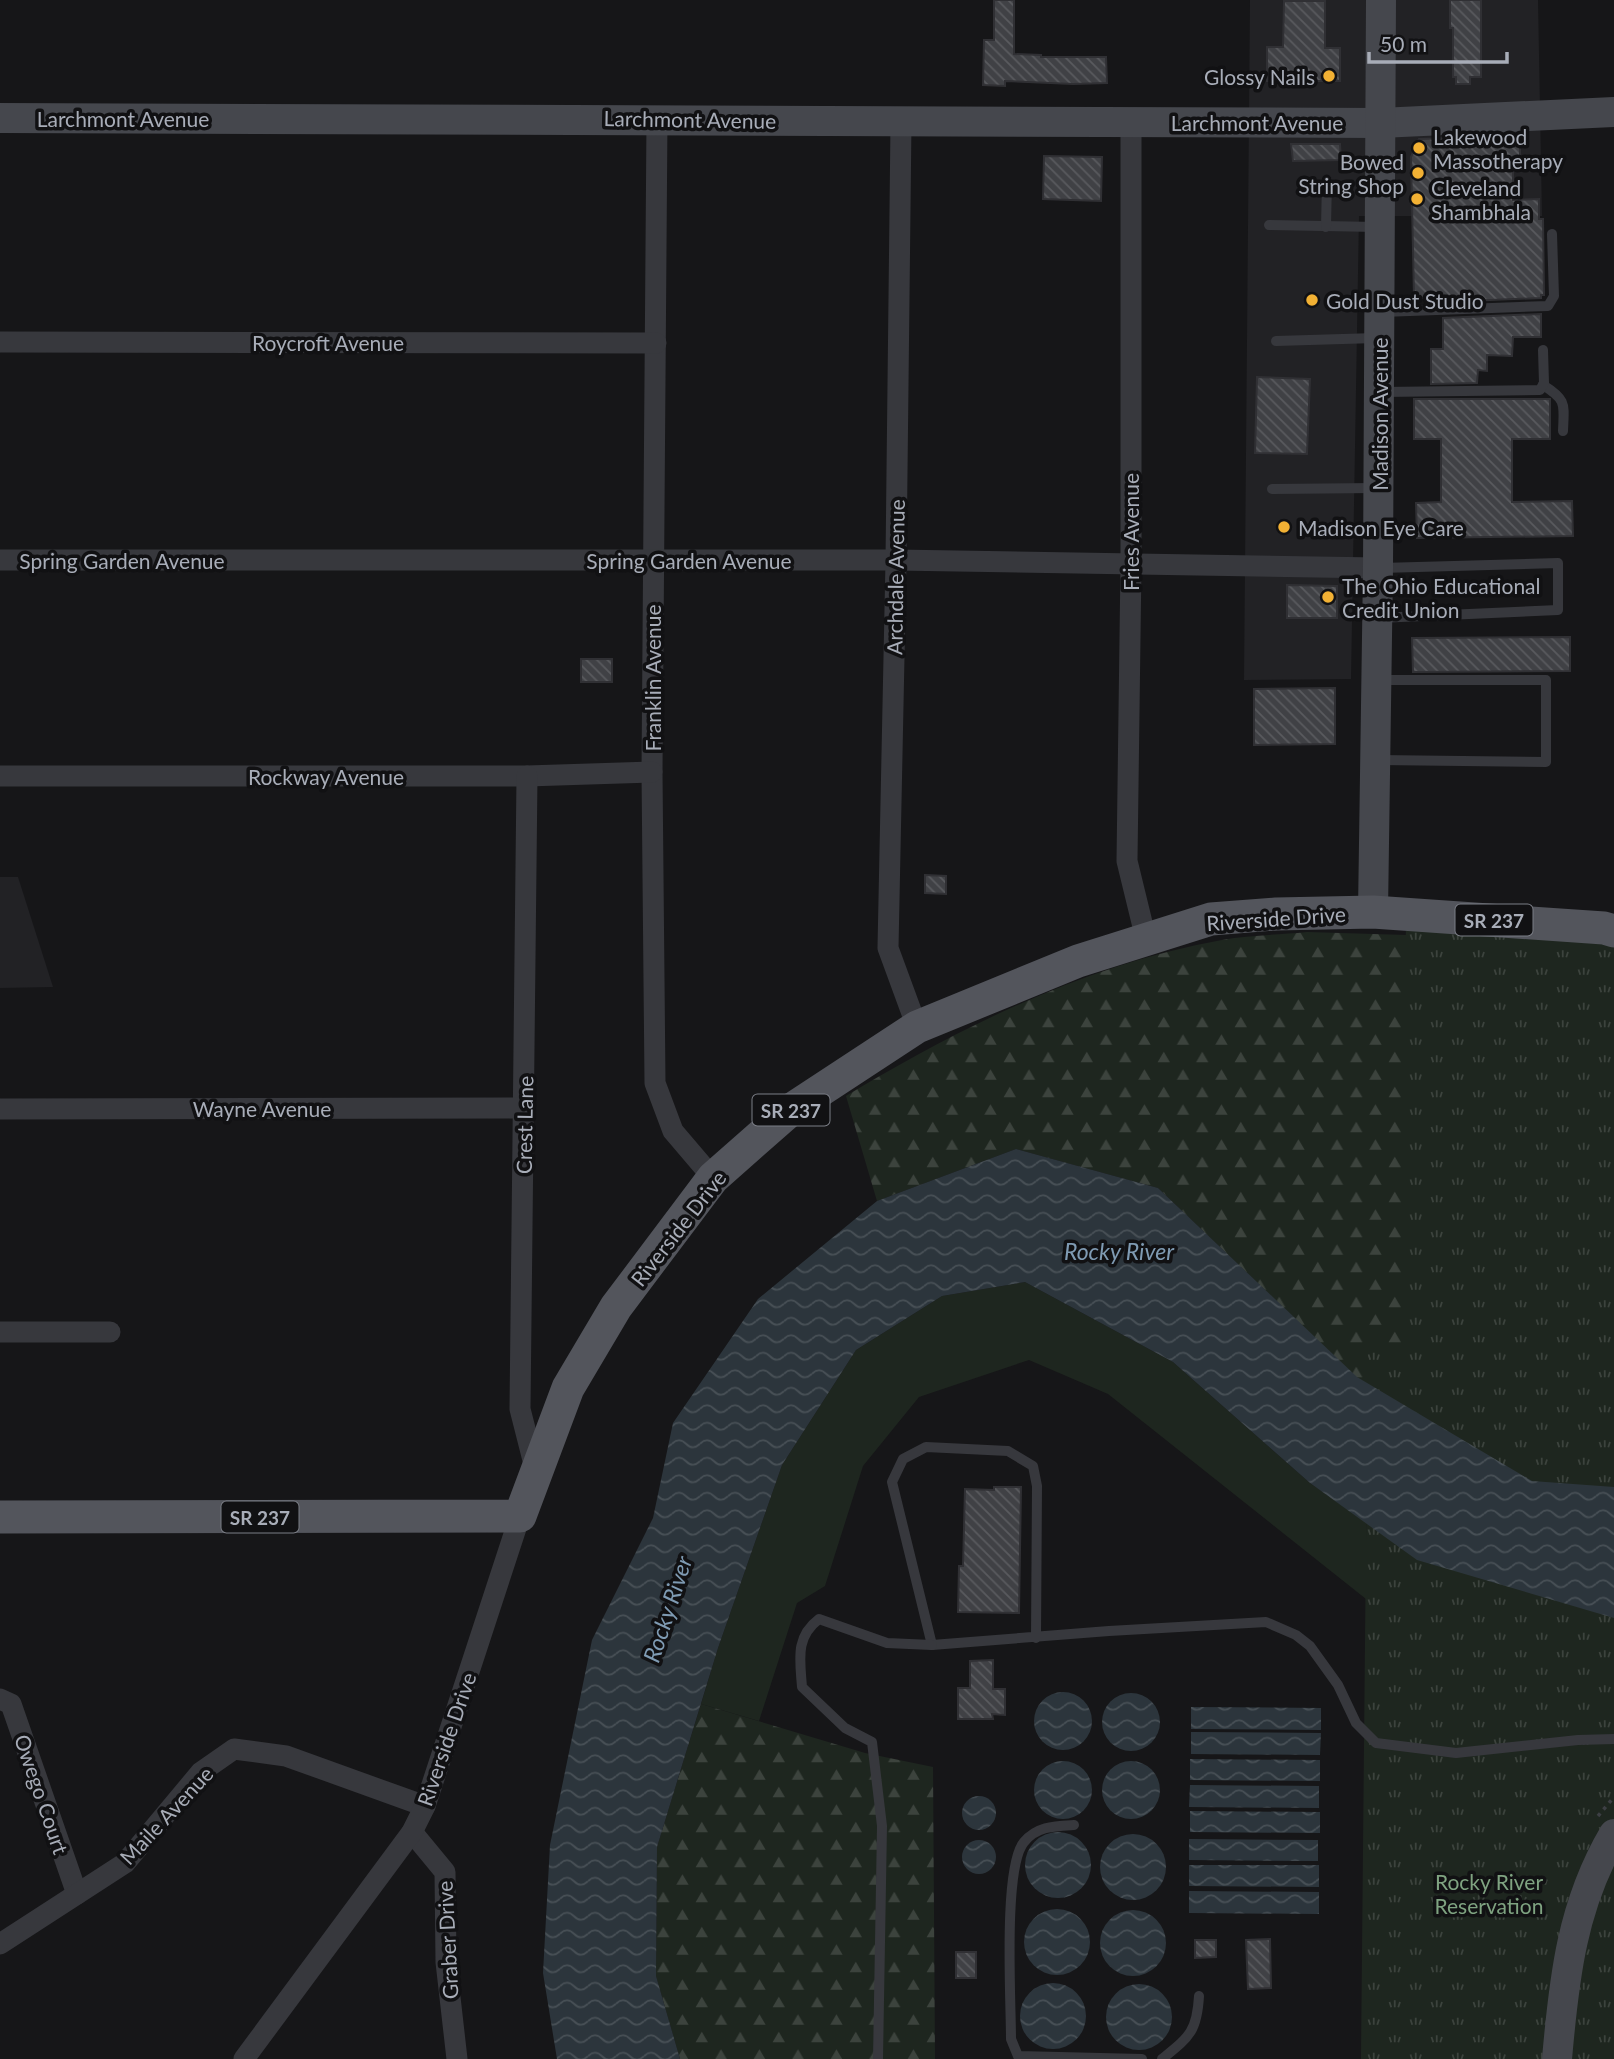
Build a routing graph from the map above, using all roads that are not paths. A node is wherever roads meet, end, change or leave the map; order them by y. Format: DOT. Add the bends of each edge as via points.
graph roads {
  1 [pos="1381,0"];
  2 [pos="1614,112"];
  3 [pos="0,118"];
  4 [pos="657,118"];
  5 [pos="901,122"];
  6 [pos="1131,122"];
  7 [pos="1380,122"];
  8 [pos="1327,180"];
  9 [pos="1269,225"];
  10 [pos="1326,227"];
  11 [pos="1380,227"];
  12 [pos="1552,234"];
  13 [pos="1379,325"];
  14 [pos="1276,341"];
  15 [pos="0,342"];
  16 [pos="656,343"];
  17 [pos="1543,350"];
  18 [pos="1543,385"];
  19 [pos="1379,392"];
  20 [pos="1563,431"];
  21 [pos="1378,488"];
  22 [pos="1272,489"];
  23 [pos="0,560"];
  24 [pos="896,560"];
  25 [pos="653,561"];
  26 [pos="1130,563"];
  27 [pos="1378,568"];
  28 [pos="1377,618"];
  29 [pos="1377,680"];
  30 [pos="1375,760"];
  31 [pos="652,772"];
  32 [pos="0,776"];
  33 [pos="527,776"];
  34 [pos="1373,912"];
  35 [pos="1614,931"];
  36 [pos="1146,939"];
  37 [pos="917,1027"];
  38 [pos="524,1108"];
  39 [pos="0,1109"];
  40 [pos="713,1178"];
  41 [pos="0,1332"];
  42 [pos="110,1332"];
  43 [pos="536,1472"];
  44 [pos="520,1516"];
  45 [pos="0,1517"];
  46 [pos="1037,1638"];
  47 [pos="932,1645"];
  48 [pos="0,1699"];
  49 [pos="1614,1739"];
  50 [pos="425,1806"];
  51 [pos="1074,1825"];
  52 [pos="412,1832"];
  53 [pos="1614,1834"];
  54 [pos="77,1894"];
  55 [pos="0,1944"];
  56 [pos="1199,1996"];
  57 [pos="244,2059"];
  58 [pos="457,2059"];
  59 [pos="878,2059"];
  60 [pos="1142,2059"];
  61 [pos="1162,2059"];
  62 [pos="1556,2059"];
  1 -- 7 [label="street, Madison Avenue"];
  2 -- 7 [label="street, Larchmont Avenue"];
  3 -- 4 [label="street, Larchmont Avenue"];
  4 -- 5 [label="street, Larchmont Avenue"];
  4 -- 16 [label="street, Franklin Avenue"];
  5 -- 6 [label="street, Larchmont Avenue"];
  5 -- 24 [label="street, Archdale Avenue"];
  6 -- 7 [label="street, Larchmont Avenue"];
  6 -- 26 [label="street, Fries Avenue"];
  7 -- 11 [label="street, Madison Avenue"];
  8 -- 10 [label="lane"];
  9 -- 10 [label="lane"];
  10 -- 11 [label="lane"];
  11 -- 13 [label="street, Madison Avenue"];
  12 -- 13 [label="lane" via="1554,296 1548,306"];
  13 -- 14 [label="lane"];
  13 -- 19 [label="street, Madison Avenue"];
  15 -- 16 [label="street, Roycroft Avenue"];
  16 -- 25 [label="street, Franklin Avenue"];
  17 -- 18 [label="lane"];
  18 -- 19 [label="lane" via="1540,390"];
  18 -- 20 [label="lane" via="1561,396"];
  19 -- 21 [label="street, Madison Avenue"];
  21 -- 22 [label="lane"];
  21 -- 27 [label="street, Madison Avenue"];
  23 -- 25 [label="street, Spring Garden Avenue"];
  24 -- 25 [label="street, Spring Garden Avenue"];
  24 -- 26 [label="street, Spring Garden Avenue"];
  24 -- 37 [label="street, Archdale Avenue" via="888,948"];
  25 -- 31 [label="street, Franklin Avenue"];
  26 -- 27 [label="street, Spring Garden Avenue"];
  26 -- 36 [label="street, Fries Avenue" via="1127,862"];
  27 -- 28 [label="street, Madison Avenue"];
  27 -- 28 [label="lane" via="1558,564 1558,610"];
  28 -- 29 [label="street, Madison Avenue"];
  29 -- 30 [label="street, Madison Avenue"];
  29 -- 30 [label="lane" via="1546,680 1546,762"];
  30 -- 34 [label="street, Madison Avenue"];
  31 -- 33 [label="street, Rockway Avenue"];
  31 -- 40 [label="street, Franklin Avenue" via="655,1083 673,1131"];
  32 -- 33 [label="street, Rockway Avenue"];
  33 -- 38 [label="street, Crest Lane"];
  34 -- 35 [label="main road, Riverside Drive / SR 237"];
  34 -- 36 [label="main road, Riverside Drive / SR 237" via="1211,919"];
  36 -- 37 [label="main road, Riverside Drive / SR 237" via="1078,961"];
  37 -- 40 [label="main road, Riverside Drive / SR 237" via="789,1111"];
  38 -- 39 [label="street, Wayne Avenue"];
  38 -- 43 [label="street, Crest Lane" via="520,1409"];
  40 -- 43 [label="main road, Riverside Drive / SR 237" via="609,1318 568,1388"];
  41 -- 42 [label="street"];
  43 -- 44 [label="main road, Riverside Drive / SR 237"];
  44 -- 45 [label="main road, SR 237"];
  44 -- 50 [label="street, Riverside Drive"];
  46 -- 47 [label="lane"];
  46 -- 47 [label="lane" via="1034,1466 1008,1451 926,1447 903,1459 892,1482"];
  46 -- 49 [label="lane" via="1266,1622 1310,1646 1338,1685 1356,1723 1376,1743 1456,1754"];
  47 -- 59 [label="lane" via="887,1643 820,1619 809,1627 799,1652 802,1687 845,1728 872,1742 882,1826"];
  48 -- 54 [label="street, Owego Court" via="10,1704"];
  50 -- 52 [label="street, Riverside Drive"];
  50 -- 54 [label="street, Maile Avenue" via="286,1756 234,1749 201,1772 125,1863"];
  51 -- 60 [label="lane" via="1037,1830 1017,1852 1011,1892 1011,2039 1018,2056"];
  52 -- 57 [label="street, Riverside Drive"];
  52 -- 58 [label="street, Graber Drive" via="445,1872 446,1962"];
  53 -- 62 [label="street" via="1579,1909"];
  54 -- 55 [label="street, Maile Avenue"];
  56 -- 61 [label="lane" via="1190,2036"];
}
